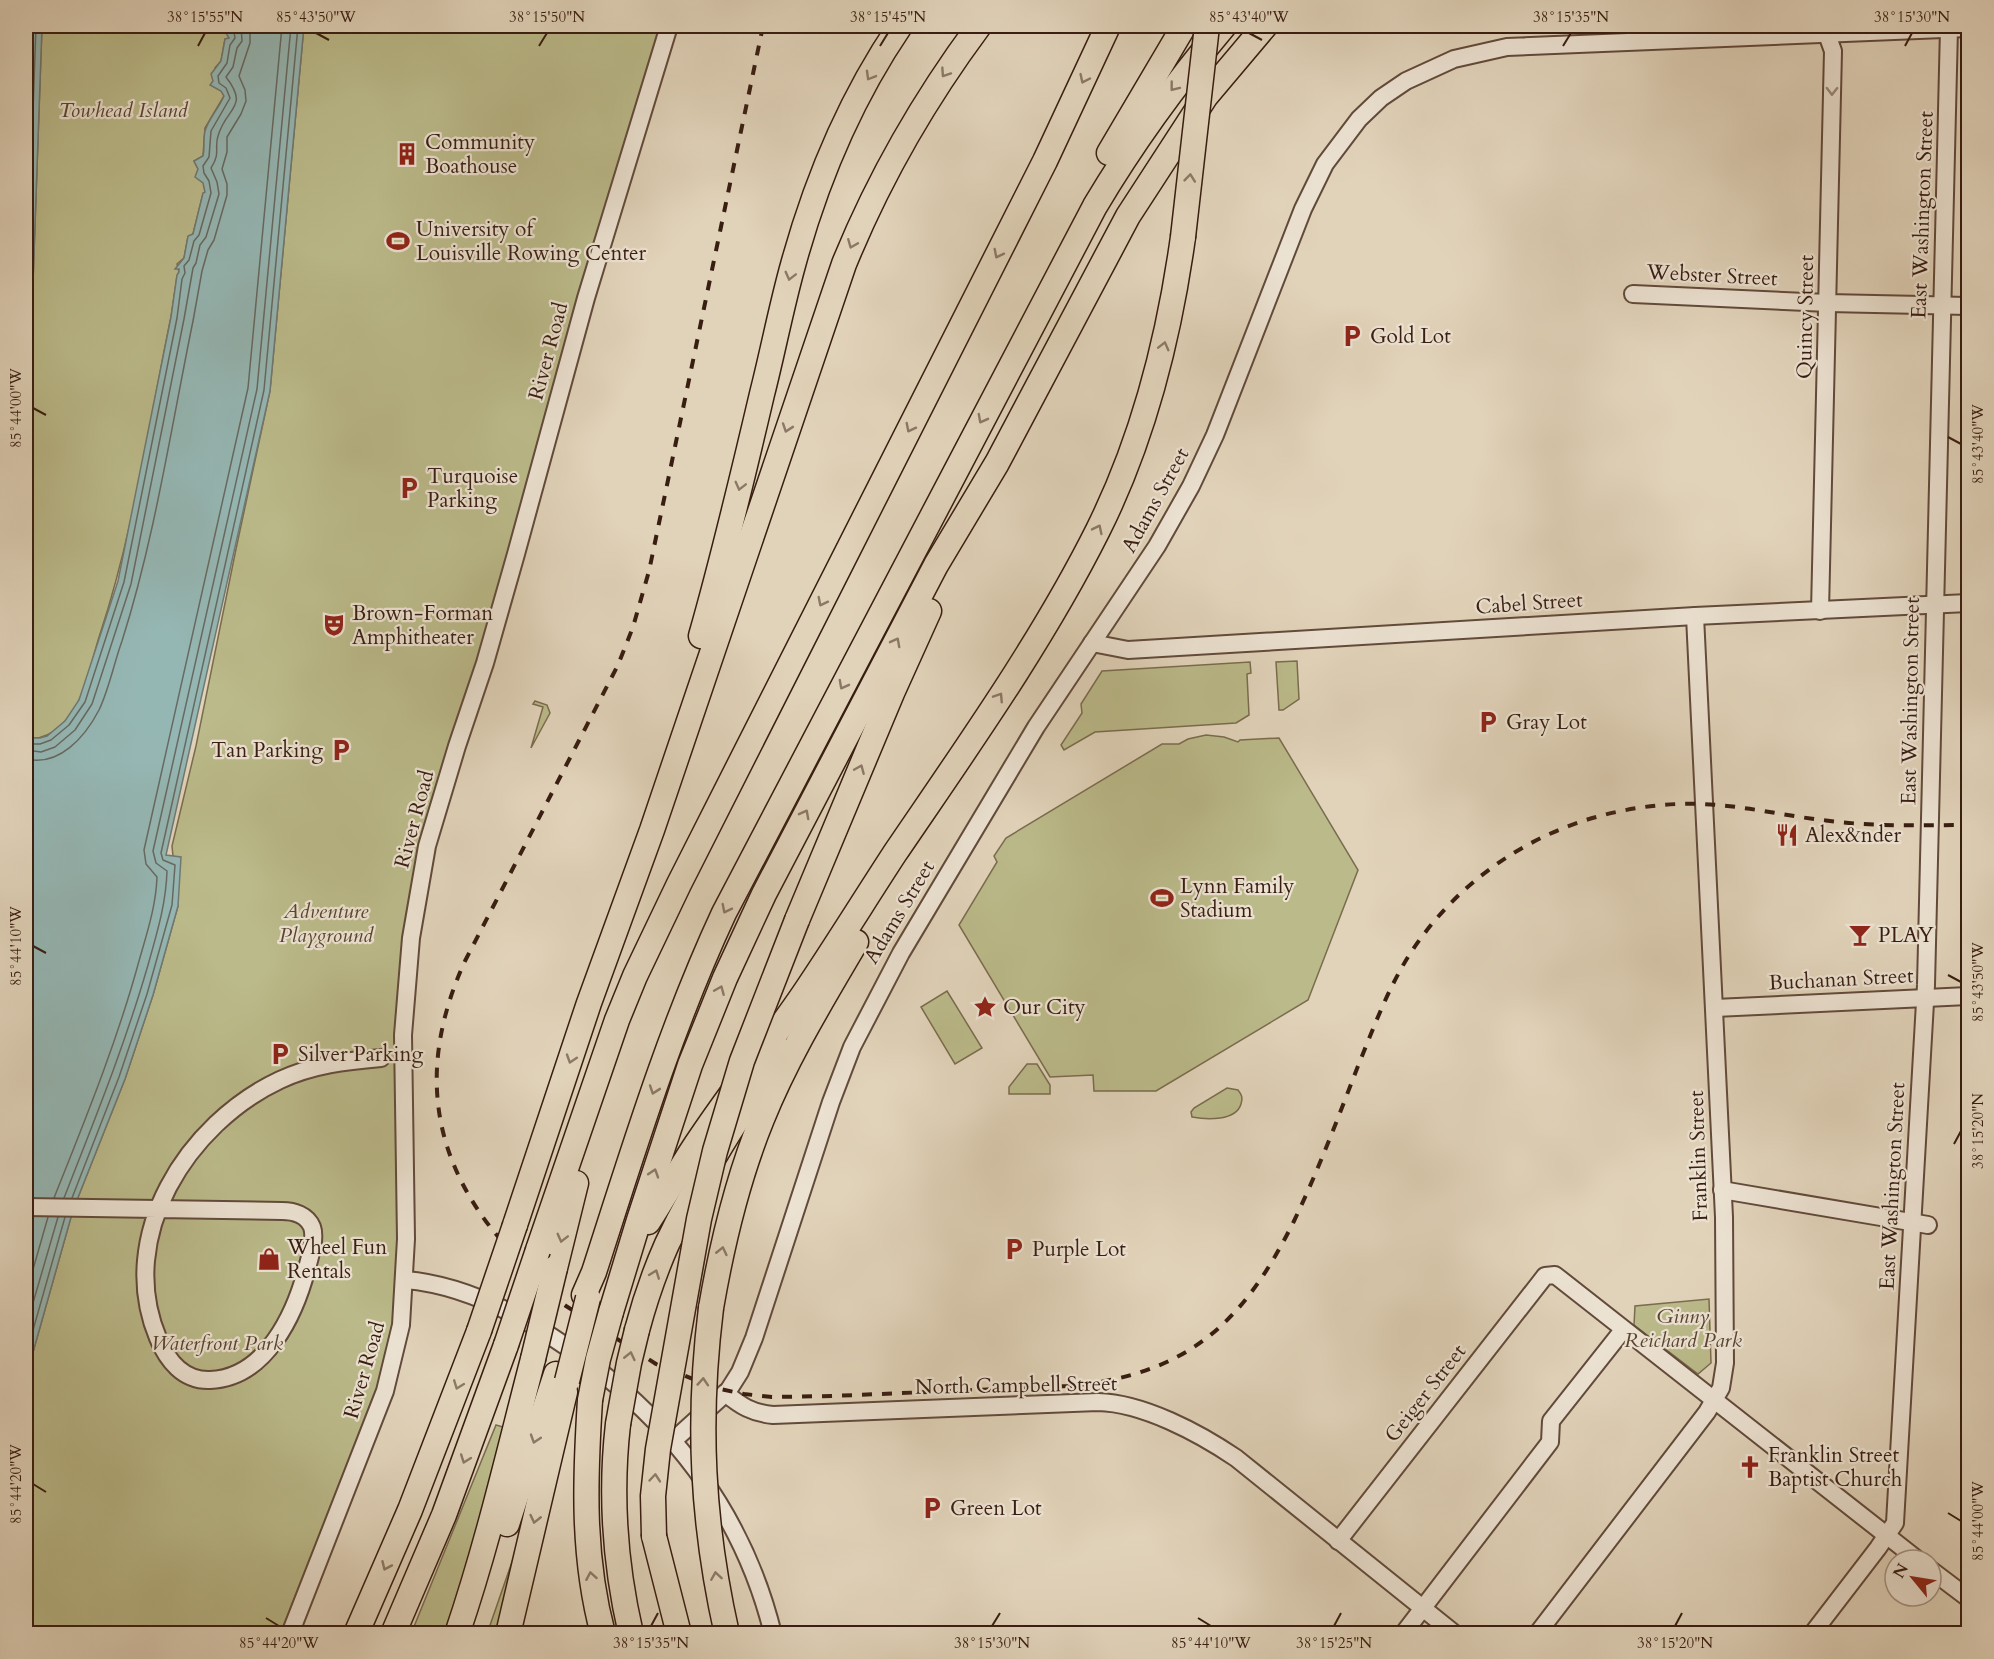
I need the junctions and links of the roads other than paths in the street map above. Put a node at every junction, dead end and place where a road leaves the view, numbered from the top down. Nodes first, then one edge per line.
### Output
1 (669, 26) edge
2 (900, 26) edge
3 (979, 26) edge
4 (1108, 26) edge
5 (1184, 26) edge
6 (1207, 26) edge
7 (1224, 26) edge
8 (1265, 26) edge
9 (1922, 28) edge
10 (1949, 28) junction
11 (1968, 28) edge
12 (1825, 30) edge
13 (1633, 294) dead end
14 (1828, 303) junction
15 (1942, 305) junction
16 (1968, 306) edge
17 (996, 391) junction
18 (997, 464) junction
19 (1968, 603) edge
20 (1935, 605) junction
21 (1820, 611) junction
22 (1695, 616) junction
23 (1092, 643) junction
24 (967, 747) junction
25 (679, 884) junction
26 (858, 939) junction
27 (1968, 996) edge
28 (1925, 998) junction
29 (589, 1003) junction
30 (1715, 1008) junction
31 (381, 1058) dead end
32 (1722, 1190) junction
33 (26, 1207) edge
34 (1921, 1224) junction
35 (630, 1249) junction
36 (405, 1280) junction
37 (1623, 1330) junction
38 (562, 1377) junction
39 (725, 1394) junction
40 (1714, 1400) junction
41 (674, 1440) junction
42 (1887, 1536) junction
43 (1338, 1541) junction
44 (655, 1542) junction
45 (1902, 1548) edge
46 (1943, 1579) edge
47 (1968, 1598) edge
48 (1423, 1608) junction
49 (290, 1634) edge
50 (356, 1634) edge
51 (393, 1634) edge
52 (457, 1634) edge
53 (468, 1634) edge
54 (507, 1634) edge
55 (603, 1634) edge
56 (631, 1634) edge
57 (670, 1634) edge
58 (679, 1634) edge
59 (727, 1634) edge
60 (773, 1634) edge
61 (1403, 1634) edge
62 (1455, 1634) edge
63 (1537, 1634) edge
64 (1812, 1634) edge

1 - 36 street, River Road
2 -> 29 highway
3 -> 29 highway
4 -> 25 highway
5 - 17 highway
24 -> 6 highway, bridge
7 -> 17 highway
8 - 18 highway
9 - 10 street, Adams Street
9 - 12 street, Adams Street
10 - 11 street, Adams Street
10 - 15 street, East Washington Street
12 -> 14 street, Quincy Street
12 - 23 street, Adams Street
13 - 14 street, Webster Street
14 - 15 street, Webster Street
14 - 21 street, Quincy Street
15 - 16 street, Webster Street
15 - 20 street, East Washington Street
17 -> 38 highway
35 -> 18 highway
44 -> 18 highway, bridge
19 - 20 street, Cabel Street
20 - 21 street, Cabel Street
20 - 28 street, East Washington Street
21 - 22 street, Cabel Street
22 - 23 street, Cabel Street
22 - 30 street, Franklin Street
23 - 39 street, Adams Street
24 - 26 highway
24 - 35 highway
25 -> 51 highway, bridge
25 -> 52 highway, bridge
56 -> 26 highway, bridge
59 -> 26 highway, bridge
27 - 28 street, Buchanan Street
28 - 30 street, Buchanan Street
28 - 34 street, East Washington Street
29 -> 50 highway, bridge
30 - 32 street, Franklin Street
31 - 33 street
32 - 34 street
32 - 40 street, Franklin Street
34 - 42 street, East Washington Street
55 -> 35 highway, bridge
36 - 41 street
36 - 49 street, River Road
37 - 40 street
37 - 43 street, Geiger Street
37 - 48 street
38 -> 53 highway
38 -> 54 highway
39 - 41 street, Adams Street
39 - 43 street, North Campbell Street
40 - 42 street
40 - 63 street, Franklin Street
41 - 60 street
42 - 45 street
42 - 64 street, East Washington Street
43 - 48 street, North Campbell Street
44 - 57 highway
44 - 58 highway
46 - 47 street
48 - 61 street
48 - 62 street, North Campbell Street

